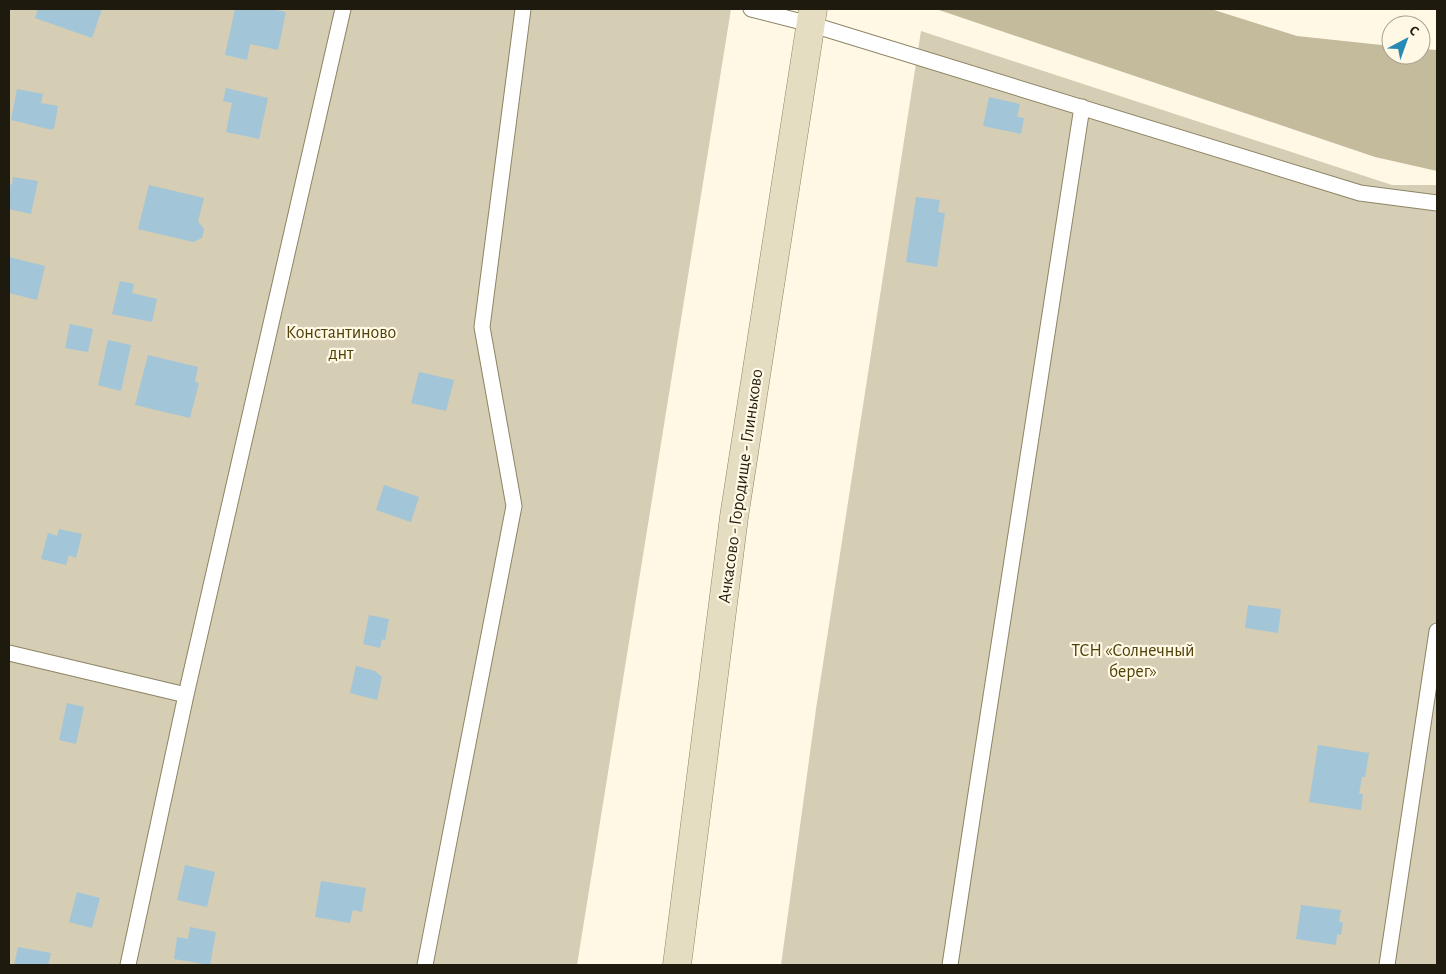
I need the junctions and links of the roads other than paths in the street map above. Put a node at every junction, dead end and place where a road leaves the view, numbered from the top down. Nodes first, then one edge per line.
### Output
1 (343, 9) edge
2 (523, 9) edge
3 (751, 9) edge
4 (812, 16) edge
5 (1082, 107) junction
6 (1437, 204) edge
7 (1437, 631) edge
8 (9, 653) edge
9 (186, 695) junction
10 (128, 965) edge
11 (425, 965) edge
12 (677, 965) edge
13 (950, 965) edge
14 (1387, 965) edge

1 - 9 lane
2 - 11 lane
3 - 4 lane
4 - 5 lane
4 - 12 street, Ачкасово - Городище - Глиньково
5 - 6 lane
5 - 13 lane
7 - 14 lane
8 - 9 lane
9 - 10 lane

